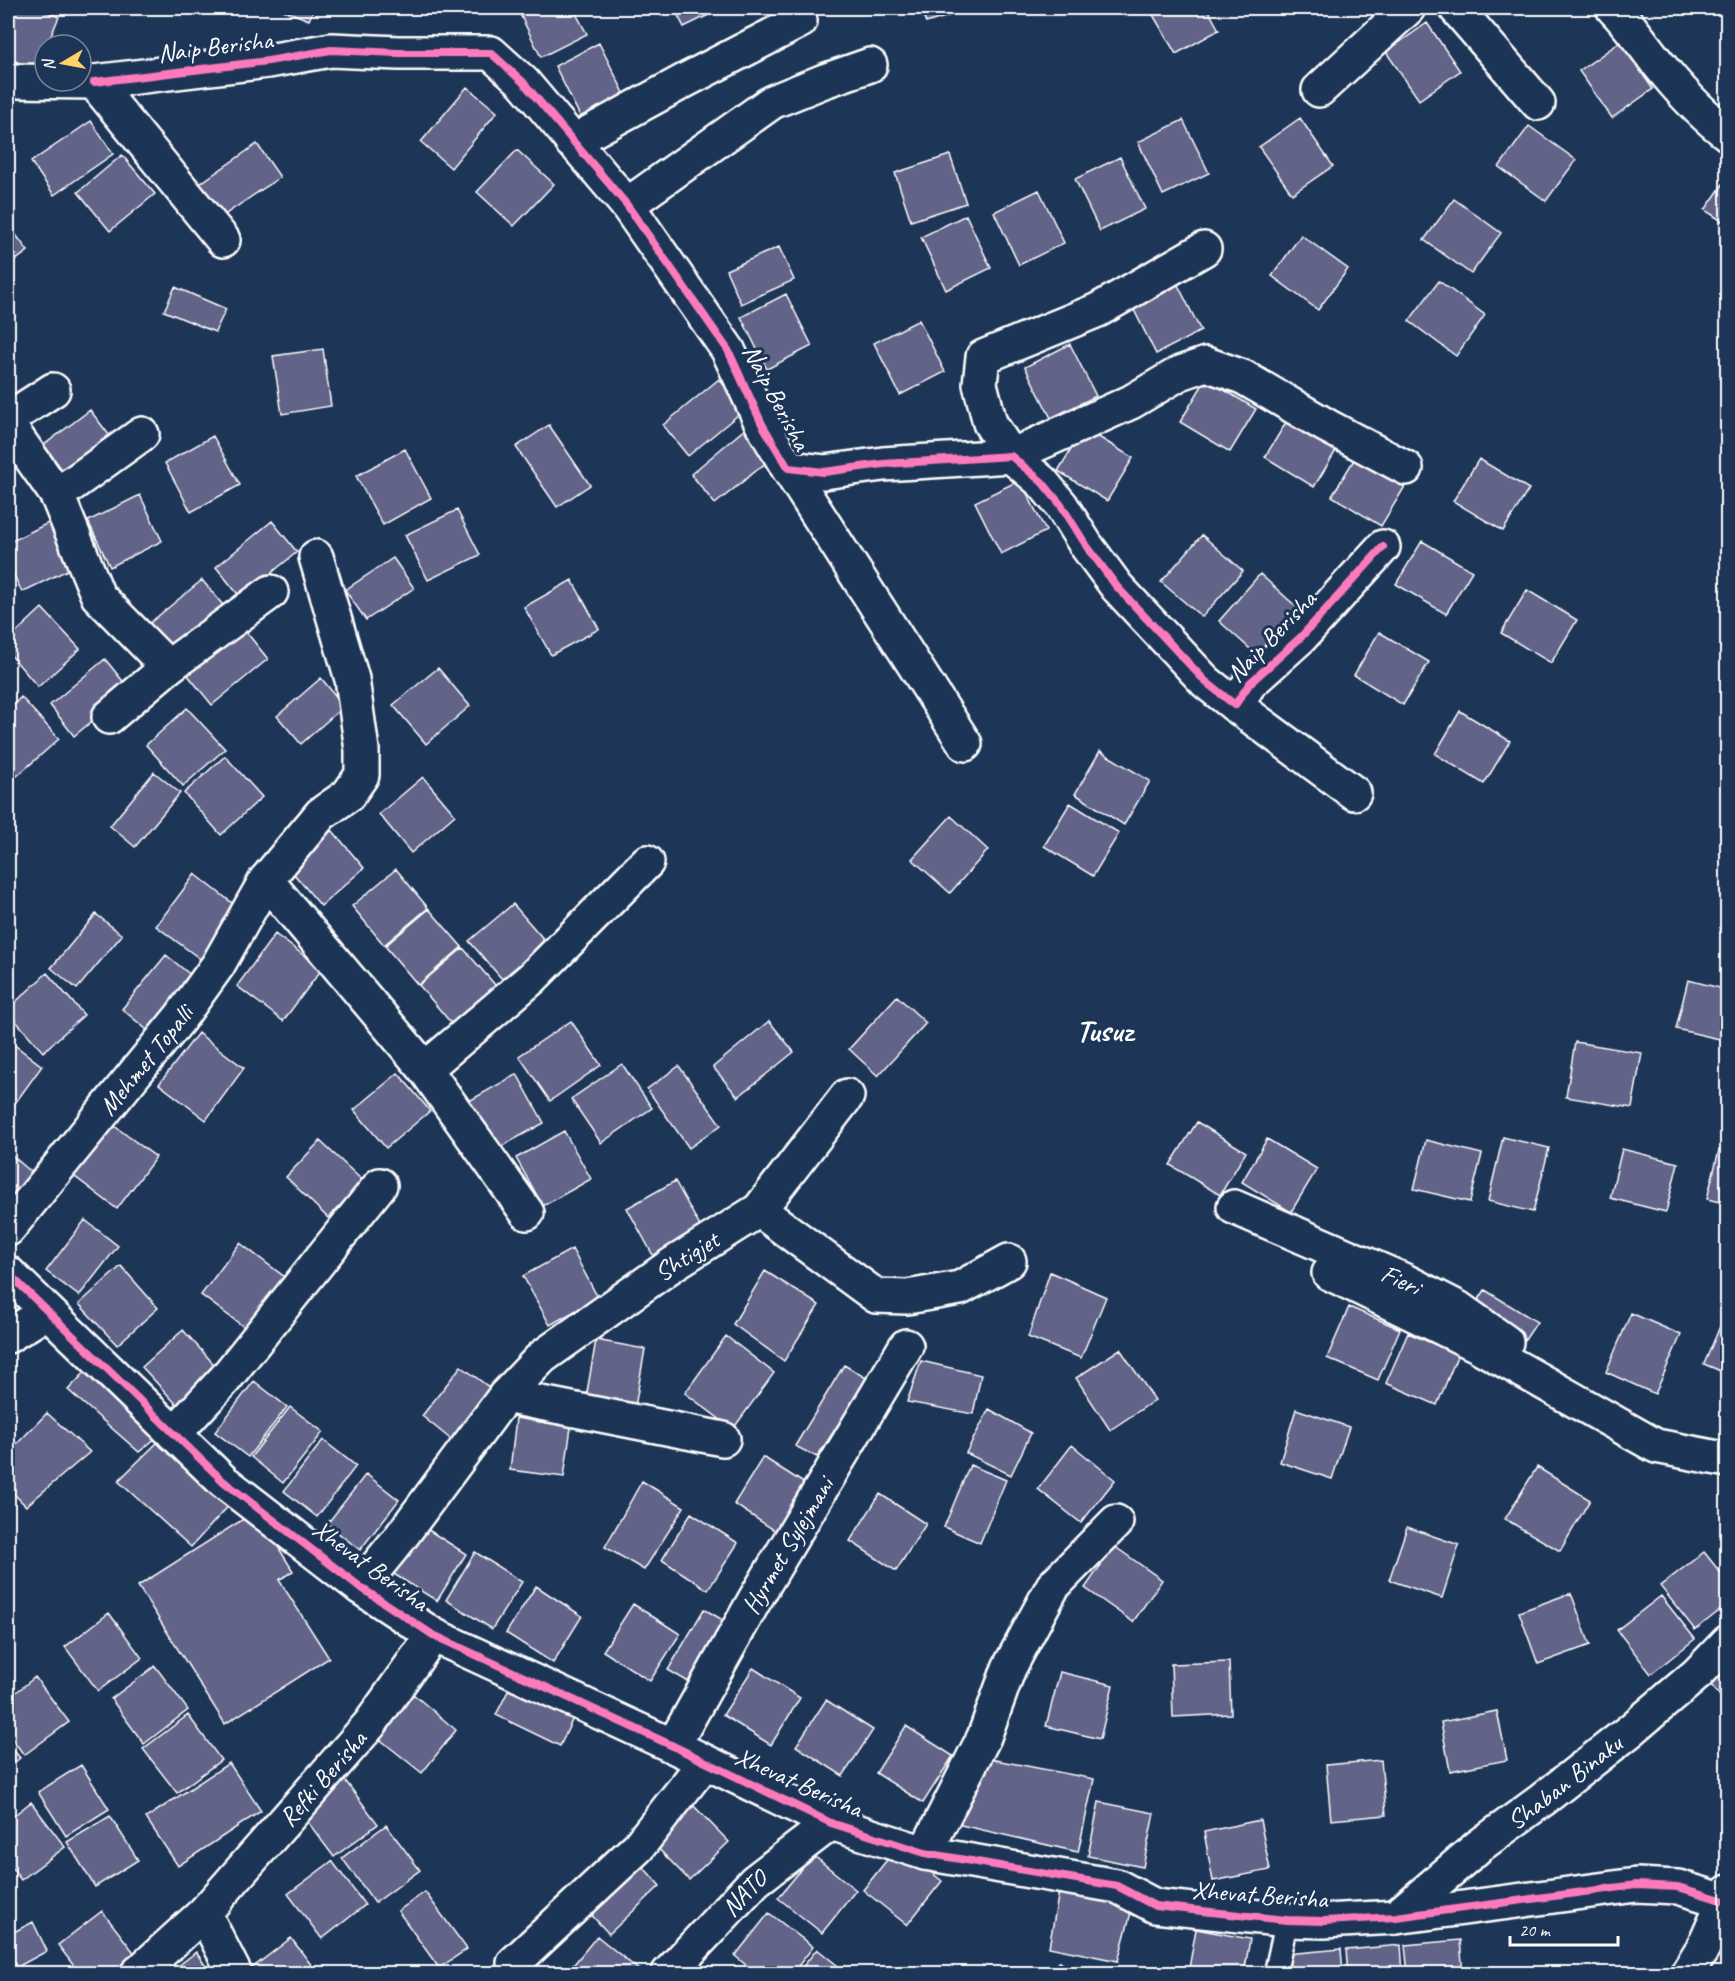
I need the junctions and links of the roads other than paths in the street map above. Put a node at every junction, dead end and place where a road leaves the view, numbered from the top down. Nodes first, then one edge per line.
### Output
1 (1408, 8) edge
2 (1456, 8) edge
3 (1612, 8) edge
4 (800, 21) dead end
5 (870, 65) dead end
6 (8, 81) edge
7 (94, 82) junction
8 (1319, 90) dead end
9 (1538, 103) dead end
10 (1728, 134) edge
11 (572, 142) junction
12 (627, 205) junction
13 (223, 240) dead end
14 (1204, 249) dead end
15 (53, 390) dead end
16 (8, 419) edge
17 (8, 425) edge
18 (142, 434) dead end
19 (1011, 456) junction
20 (788, 468) junction
21 (1406, 468) dead end
22 (57, 495) junction
23 (1383, 547) dead end
24 (316, 557) dead end
25 (271, 592) dead end
26 (168, 667) junction
27 (1234, 705) junction
28 (109, 717) dead end
29 (964, 744) dead end
30 (1354, 793) dead end
31 (647, 862) dead end
32 (266, 880) junction
33 (425, 1069) junction
34 (847, 1096) dead end
35 (380, 1185) dead end
36 (1234, 1207) dead end
37 (759, 1210) junction
38 (527, 1213) dead end
39 (8, 1229) edge
40 (1009, 1261) dead end
41 (8, 1273) edge
42 (1329, 1273) dead end
43 (47, 1311) junction
44 (8, 1336) edge
45 (906, 1346) dead end
46 (1546, 1384) junction
47 (505, 1396) junction
48 (174, 1434) junction
49 (723, 1439) dead end
50 (1728, 1460) edge
51 (1116, 1522) dead end
52 (360, 1587) junction
53 (433, 1635) junction
54 (1728, 1642) edge
55 (672, 1746) junction
56 (705, 1762) junction
57 (831, 1823) junction
58 (926, 1853) junction
59 (1726, 1898) edge
60 (204, 1914) junction
61 (1396, 1917) junction
62 (1287, 1920) junction
63 (514, 1963) dead end
64 (137, 1974) edge
65 (235, 1974) edge
66 (668, 1974) edge
67 (1278, 1974) edge
68 (1687, 1974) edge

1 - 8 street
2 - 9 street
3 - 10 street
4 - 11 street
5 - 12 street
6 - 7 street, Naip Berisha
7 - 11 street, Naip Berisha
7 - 13 street
11 - 12 street, Naip Berisha
12 - 20 street, Naip Berisha
14 - 19 street, Naip Berisha
15 - 16 street
17 - 22 street
18 - 22 street
19 - 20 street, Naip Berisha
19 - 21 street, Naip Berisha
19 - 27 street, Naip Berisha
20 - 29 street
22 - 26 street
23 - 27 street, Naip Berisha
24 - 32 street, Mehmet Topalli
25 - 26 street
26 - 28 street
27 - 30 street
31 - 33 street
32 - 33 street
32 - 39 street, Mehmet Topalli
33 - 38 street
34 - 37 street, Shtigjet
35 - 48 street
36 - 46 street, Fieri
37 - 40 street
37 - 47 street, Shtigjet
41 - 43 street, Xhevat Berisha
42 - 46 street, Fieri
43 - 44 street
43 - 48 street, Xhevat Berisha
45 - 55 street, Hyrmet Sylejmani
46 - 50 street, Fieri
47 - 49 street
47 - 52 street, Shtigjet
48 - 52 street, Xhevat Berisha
51 - 58 street
52 - 53 street, Xhevat Berisha
53 - 55 street, Xhevat Berisha
53 - 60 street, Refki Berisha
54 - 61 street, Shaban Binaku
55 - 56 street, Xhevat Berisha
56 - 57 street, Xhevat Berisha
56 - 63 street
57 - 58 street, Xhevat Berisha
57 - 66 street, NATO
58 - 62 street, Xhevat Berisha
59 - 61 street, Xhevat Berisha
59 - 68 street
60 - 64 street, Refki Berisha
60 - 65 street
61 - 62 street, Xhevat Berisha
62 - 67 lane

